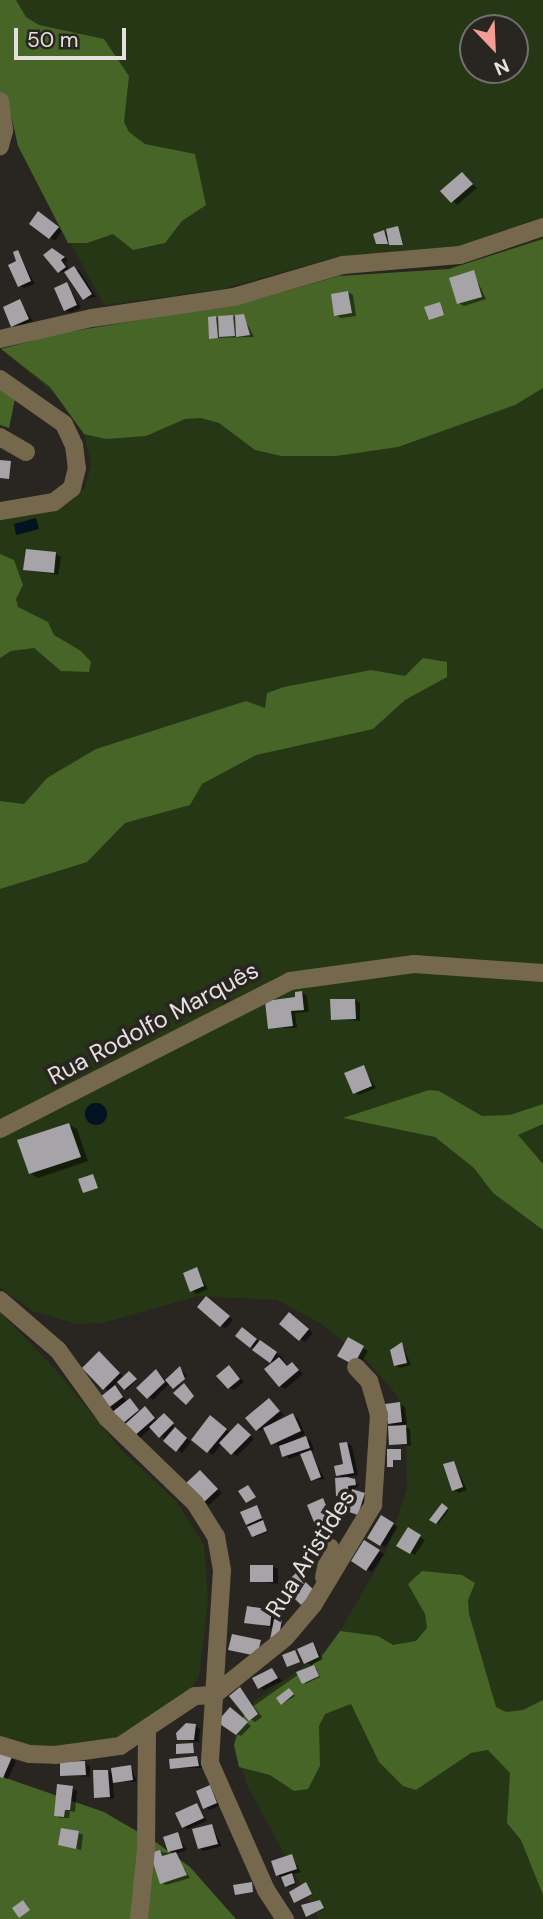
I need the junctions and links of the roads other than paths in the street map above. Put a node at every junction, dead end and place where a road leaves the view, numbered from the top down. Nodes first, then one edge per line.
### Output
1 (0, 101) edge
2 (0, 146) edge
3 (543, 227) edge
4 (0, 339) edge
5 (0, 379) edge
6 (0, 437) edge
7 (26, 452) dead end
8 (0, 510) edge
9 (543, 973) edge
10 (0, 1129) edge
11 (0, 1300) edge
12 (356, 1367) dead end
13 (330, 1548) dead end
14 (323, 1588) junction
15 (214, 1695) junction
16 (147, 1731) junction
17 (0, 1745) edge
18 (138, 1919) edge
19 (285, 1919) edge

1 - 2 street
3 - 4 street
5 - 8 street
6 - 7 street
9 - 10 street, Rua Rodolfo Marquês
11 - 15 street
12 - 14 street, Rua Aristides
13 - 14 street
14 - 15 street, Rua Aristides
15 - 16 street
15 - 19 street
16 - 17 street
16 - 18 street

